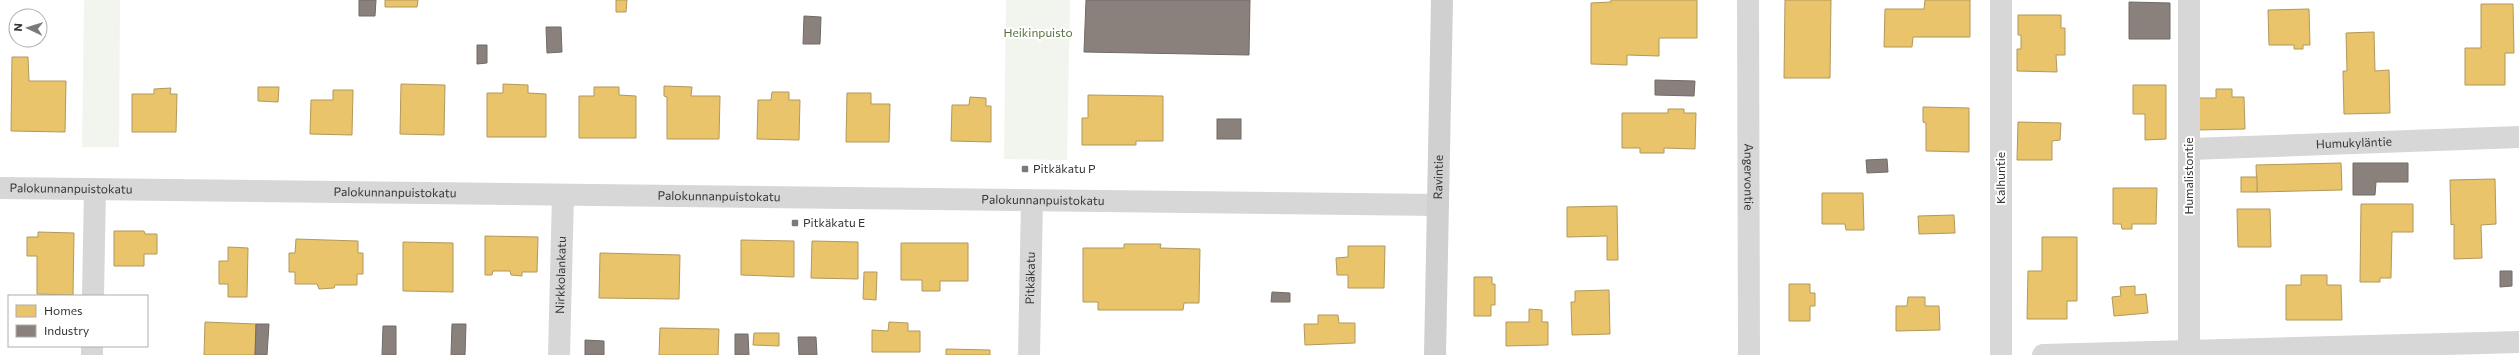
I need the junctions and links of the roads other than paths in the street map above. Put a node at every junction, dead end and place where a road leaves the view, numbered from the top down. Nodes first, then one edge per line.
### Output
1 (1442, 0) edge
2 (1748, 0) edge
3 (2001, 0) edge
4 (2189, 0) edge
5 (2519, 137) edge
6 (2190, 149) junction
7 (0, 188) edge
8 (95, 189) junction
9 (563, 195) junction
10 (1032, 201) junction
11 (1438, 204) junction
12 (93, 295) edge
13 (2519, 342) edge
14 (2189, 352) junction
15 (559, 355) edge
16 (1030, 355) edge
17 (1435, 355) edge
18 (1749, 355) edge
19 (2001, 355) edge
20 (2044, 355) edge

1 - 11 main road, Ravintie
2 - 18 street, Angervontie
3 - 19 street, Kalhuntie
4 - 6 street, Humalistontie
5 - 6 street, Humukyläntie
6 - 14 street, Humalistontie
7 - 8 street, Palokunnanpuistokatu
8 - 9 street, Palokunnanpuistokatu
8 - 12 street
9 - 10 street, Palokunnanpuistokatu
9 - 15 street, Nirkkolankatu
10 - 11 street, Palokunnanpuistokatu
10 - 16 street, Pitkäkatu
11 - 17 main road, Ravintie
13 - 14 street
14 - 20 street

